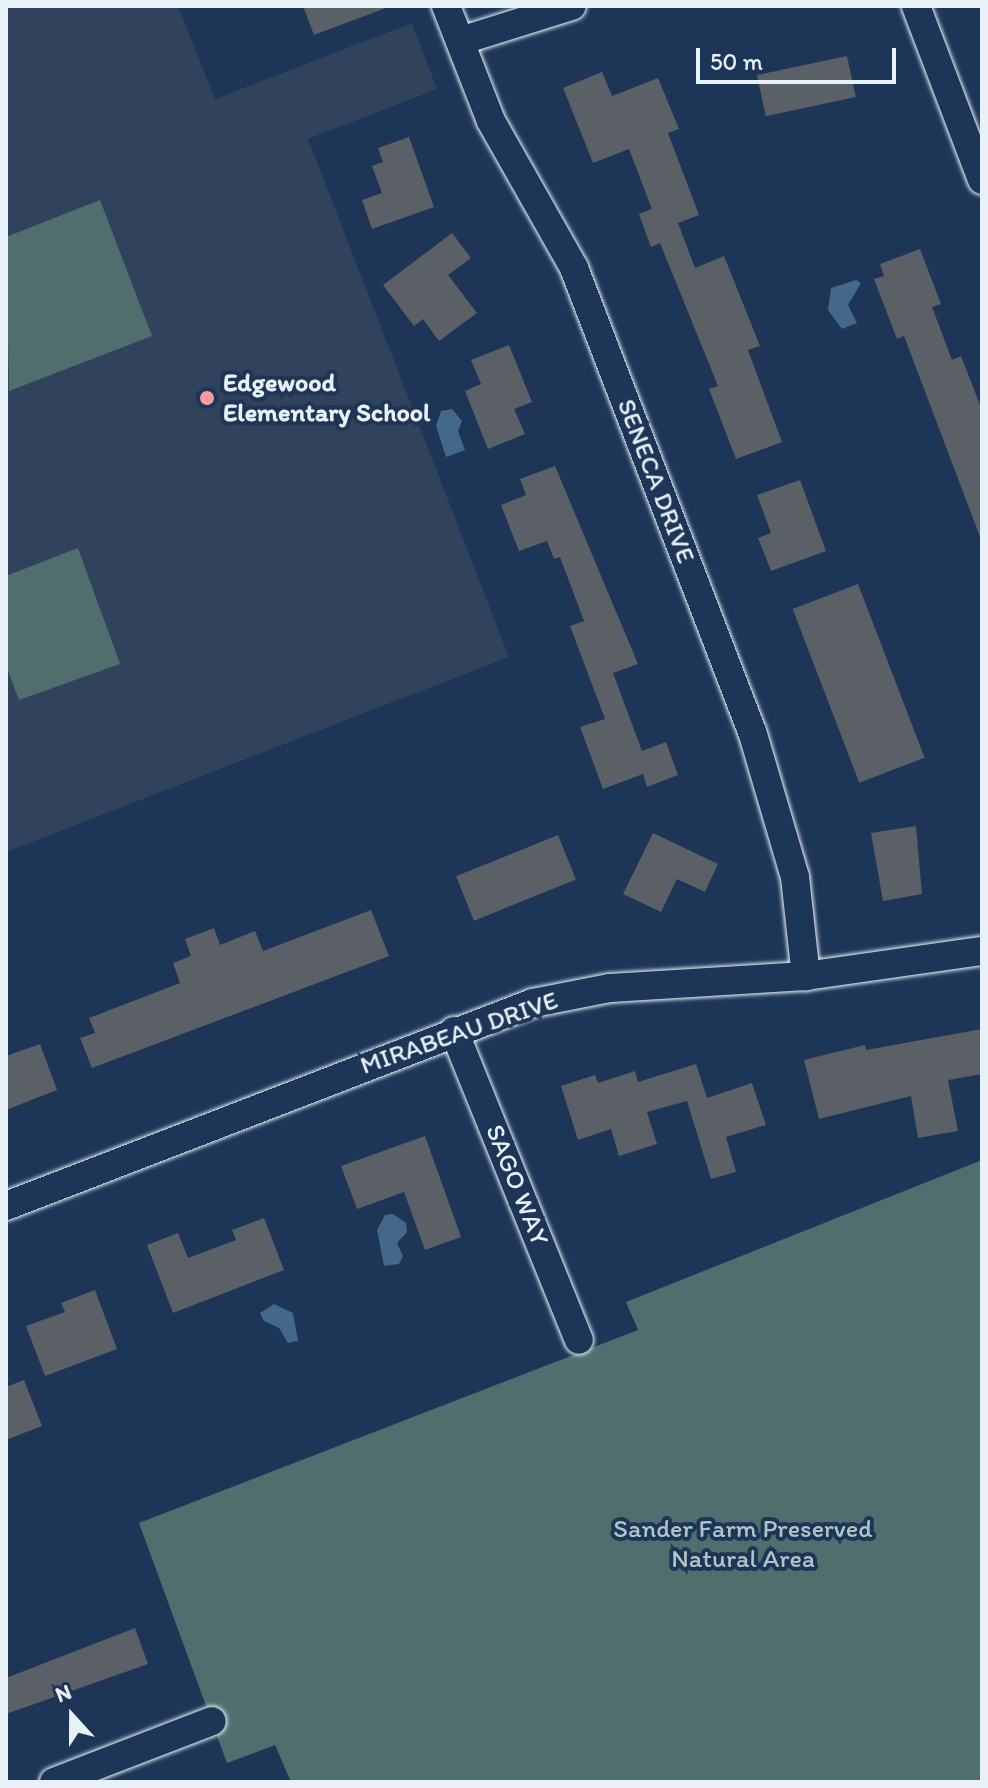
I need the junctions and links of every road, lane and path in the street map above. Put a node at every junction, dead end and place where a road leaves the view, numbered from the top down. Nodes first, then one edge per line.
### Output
1 (446, 6) edge
2 (572, 6) edge
3 (916, 6) edge
4 (460, 41) junction
5 (982, 180) edge
6 (982, 951) edge
7 (806, 976) junction
8 (454, 1031) junction
9 (6, 1206) edge
10 (579, 1340) dead end
11 (212, 1721) dead end
12 (121, 1770) edge
13 (54, 1782) edge

1 - 4 street, SENECA DRIVE
2 - 4 street
3 - 5 street
4 - 7 street, SENECA DRIVE
6 - 7 street, MIRABEAU DRIVE
7 - 8 street, MIRABEAU DRIVE
8 - 9 street, MIRABEAU DRIVE
8 - 10 street, SAGO WAY
11 - 12 street
12 - 13 street

